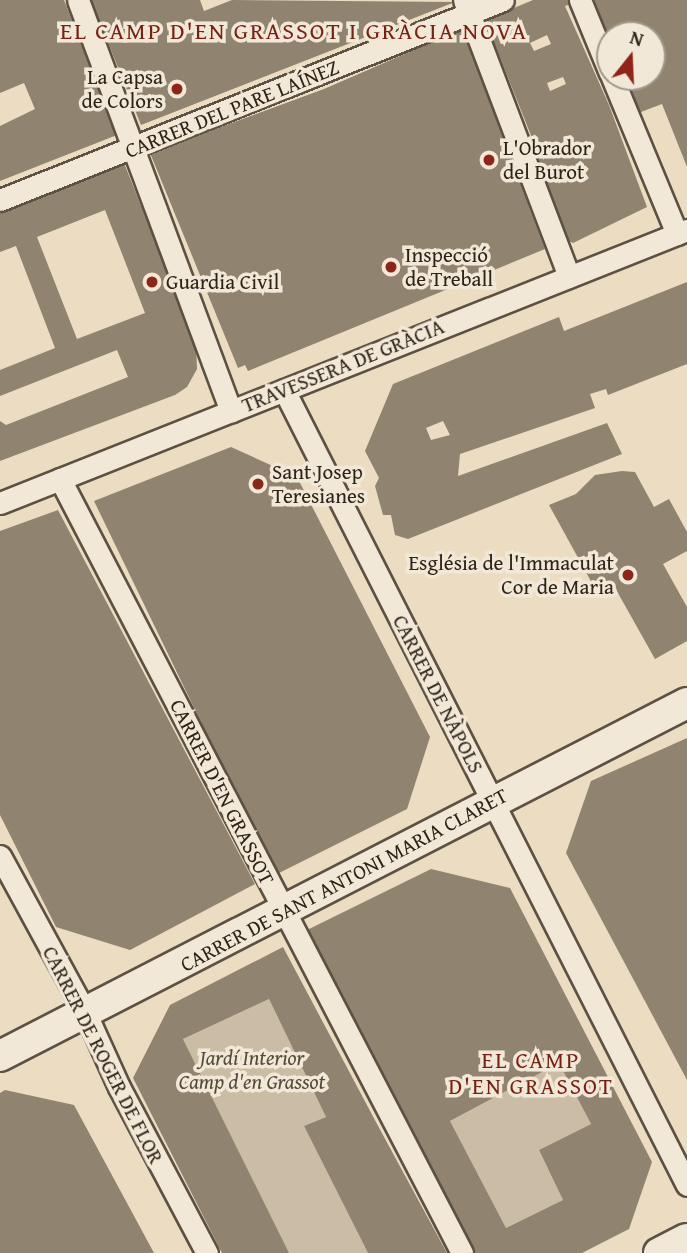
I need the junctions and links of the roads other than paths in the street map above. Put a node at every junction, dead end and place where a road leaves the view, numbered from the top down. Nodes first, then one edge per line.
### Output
1 (78, 0) edge
2 (503, 0) edge
3 (580, 0) edge
4 (466, 7) edge
5 (596, 39) edge
6 (618, 91) edge
7 (132, 149) junction
8 (0, 200) edge
9 (682, 232) edge
10 (569, 277) junction
11 (284, 390) junction
12 (231, 411) junction
13 (61, 479) junction
14 (0, 503) edge
15 (687, 703) edge
16 (493, 802) junction
17 (0, 856) edge
18 (284, 912) junction
19 (86, 1014) junction
20 (0, 1056) edge
21 (687, 1185) edge
22 (687, 1239) edge
23 (206, 1253) edge
24 (462, 1253) edge
25 (659, 1253) edge

1 - 7 street
2 - 4 street, CARRER DEL PARE LAÍNEZ
3 - 5 street
4 - 7 street, CARRER DEL PARE LAÍNEZ
4 - 10 street
6 - 9 street
7 - 8 street, CARRER DEL PARE LAÍNEZ
7 - 12 street
9 - 10 street, TRAVESSERA DE GRÀCIA
10 - 11 street, TRAVESSERA DE GRÀCIA
11 - 12 street, TRAVESSERA DE GRÀCIA
11 - 16 street, CARRER DE NÀPOLS
12 - 13 street, TRAVESSERA DE GRÀCIA
13 - 14 street, TRAVESSERA DE GRÀCIA
13 - 18 street, CARRER D'EN GRASSOT
15 - 16 main road, CARRER DE SANT ANTONI MARIA CLARET
16 - 18 main road, CARRER DE SANT ANTONI MARIA CLARET
16 - 21 street, CARRER DE NÀPOLS
17 - 19 street, CARRER DE ROGER DE FLOR
18 - 19 main road, CARRER DE SANT ANTONI MARIA CLARET
18 - 24 street, CARRER D'EN GRASSOT
19 - 20 main road, CARRER DE SANT ANTONI MARIA CLARET
19 - 23 street, CARRER DE ROGER DE FLOR
22 - 25 main road

